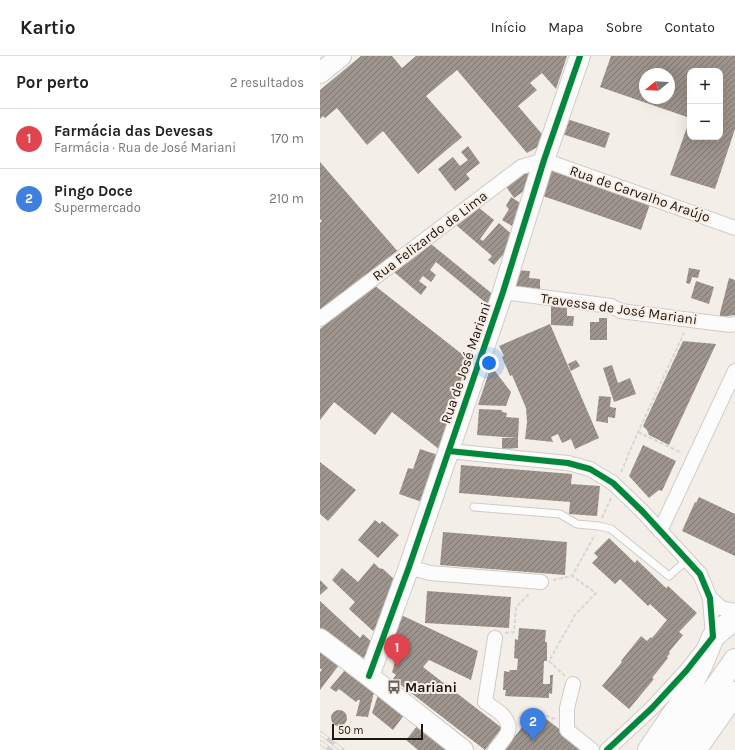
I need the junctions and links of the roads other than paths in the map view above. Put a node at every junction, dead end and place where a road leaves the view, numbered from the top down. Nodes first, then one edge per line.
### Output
1 (341, 56) edge
2 (580, 56) edge
3 (320, 74) edge
4 (544, 160) junction
5 (735, 228) edge
6 (503, 292) junction
7 (320, 318) edge
8 (733, 326) edge
9 (735, 371) edge
10 (449, 451) junction
11 (474, 506) dead end
12 (660, 531) junction
13 (687, 560) junction
14 (408, 567) junction
15 (541, 582) road end
16 (710, 598) junction
17 (735, 611) edge
18 (735, 618) edge
19 (501, 635) road end
20 (713, 637) junction
21 (320, 639) edge
22 (735, 660) edge
23 (369, 676) junction
24 (573, 684) road end
25 (735, 693) edge
26 (463, 750) edge
27 (495, 750) edge
28 (592, 750) edge
29 (607, 750) edge
30 (649, 750) edge
31 (672, 750) edge
32 (695, 750) edge

1 - 3 street
2 - 4 street, Rua de José Mariani
4 - 5 street, Rua de Carvalho Araújo
4 - 6 street, Rua de José Mariani
4 - 7 street, Rua Felizardo de Lima
6 - 8 street, Travessa de José Mariani
6 - 10 street, Rua de José Mariani
9 - 12 street
10 - 12 street
10 - 14 street, Rua de José Mariani
11 - 13 lane
12 - 13 street
13 - 16 street
14 - 15 street
14 - 23 street, Rua de José Mariani
16 - 17 street
16 - 20 street
18 - 20 main road
19 - 27 street
20 - 29 street
20 - 30 main road
21 - 23 street
22 - 31 main road
23 - 26 street
24 - 28 street
25 - 32 main road

